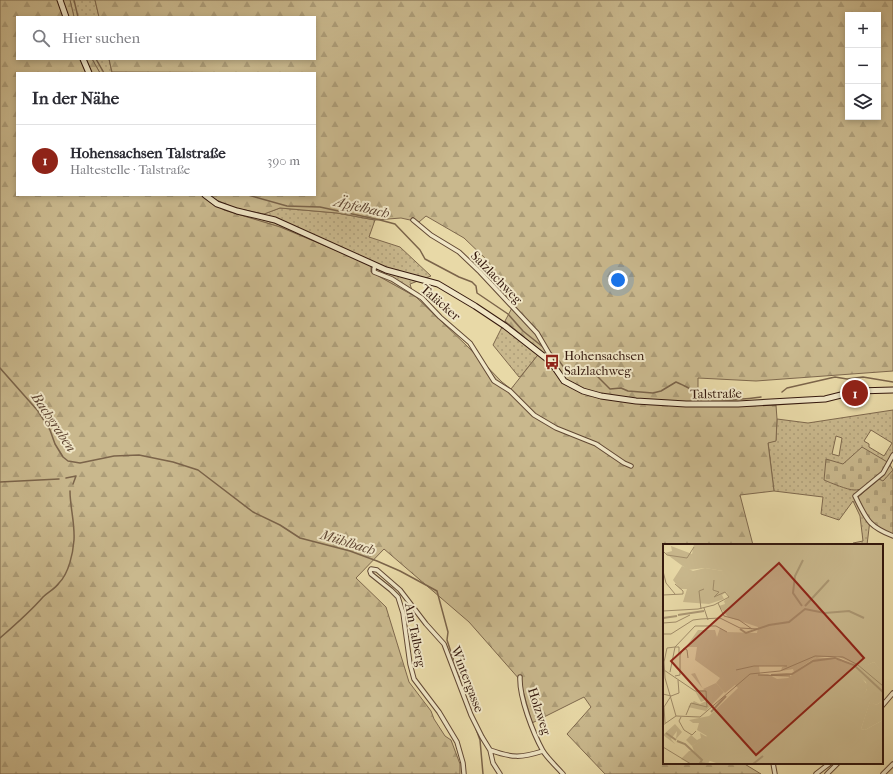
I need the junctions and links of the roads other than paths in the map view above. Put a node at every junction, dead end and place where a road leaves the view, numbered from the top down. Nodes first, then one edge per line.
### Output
1 (60, 0) edge
2 (66, 16) edge
3 (83, 60) edge
4 (89, 72) edge
5 (206, 196) edge
6 (413, 220) dead end
7 (375, 265) junction
8 (551, 362) junction
9 (893, 390) edge
10 (893, 455) edge
11 (631, 466) dead end
12 (893, 536) edge
13 (370, 570) joint
14 (520, 677) dead end
15 (893, 692) edge
16 (883, 705) edge
17 (490, 750) junction
18 (543, 751) junction
19 (773, 764) edge
20 (829, 764) edge
21 (837, 764) edge
22 (893, 764) edge
23 (464, 774) edge
24 (500, 774) edge
25 (563, 774) edge
26 (775, 774) edge
27 (816, 774) edge
28 (828, 774) edge
29 (883, 774) edge

1 - 2 street
3 - 4 street
5 - 7 street
6 - 8 street, Salzlachweg
7 - 8 street, Taläcker
7 - 11 street, Taläcker
8 - 9 street, Talstraße
10 - 12 street
13 - 17 street, Wintergasse
13 - 23 street, Am Talberg
14 - 18 street, Holzweg
15 - 16 street
17 - 18 street, Holzweg
17 - 24 street, Wintergasse
18 - 25 street, Holzweg
19 - 26 street
20 - 27 street
21 - 28 street
22 - 29 street

